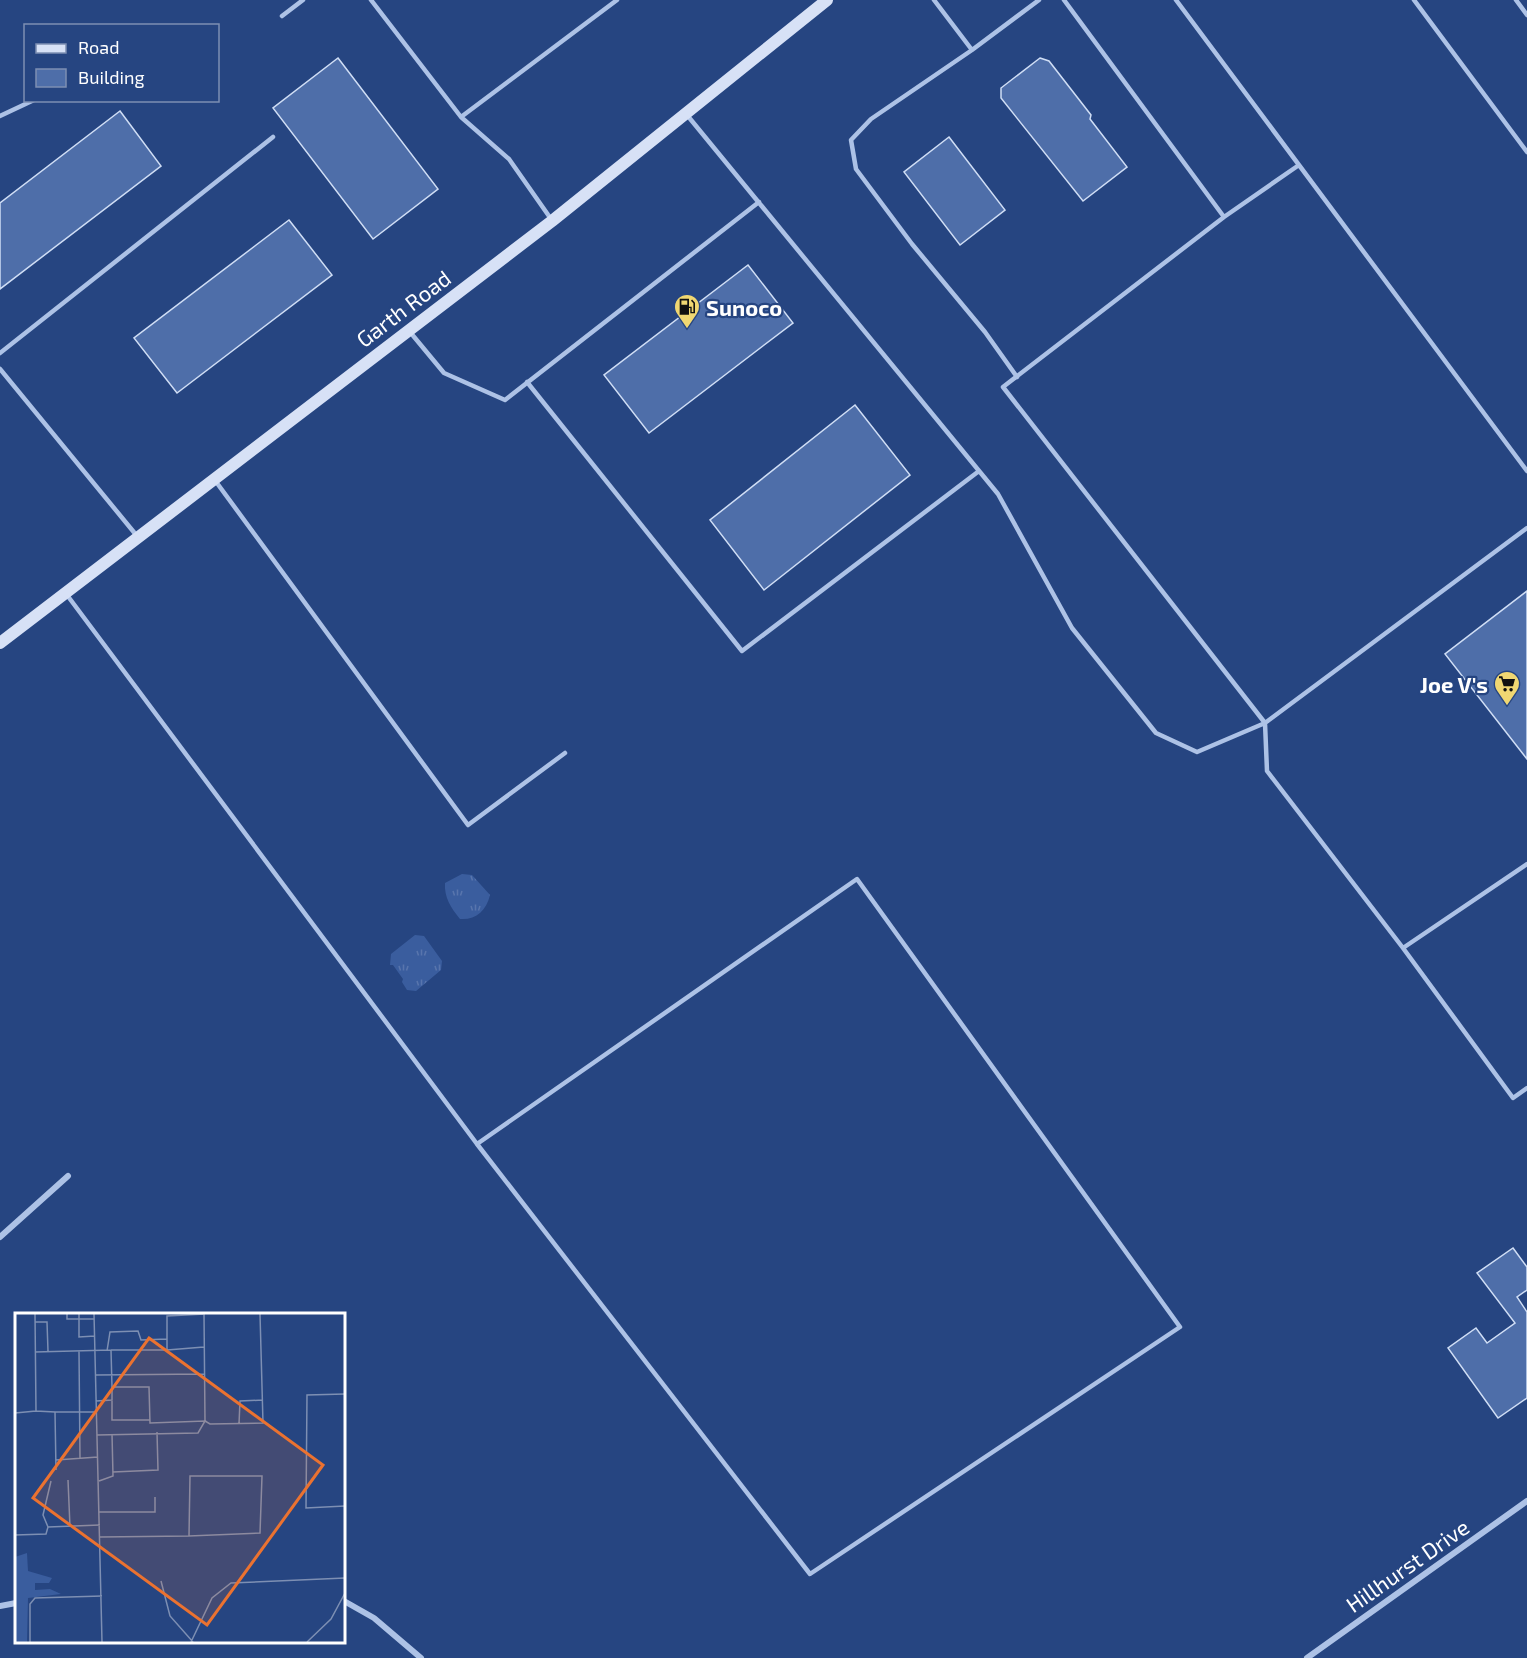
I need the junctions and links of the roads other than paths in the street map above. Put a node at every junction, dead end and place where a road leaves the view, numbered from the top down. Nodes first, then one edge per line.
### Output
1 (303, 0) edge
2 (371, 0) edge
3 (617, 0) edge
4 (826, 0) edge
5 (934, 0) edge
6 (1039, 0) edge
7 (1064, 0) edge
8 (1176, 0) edge
9 (1414, 0) edge
10 (1516, 0) edge
11 (1527, 15) edge
12 (282, 16) dead end
13 (972, 50) junction
14 (30, 102) edge
15 (686, 114) junction
16 (0, 116) edge
17 (461, 117) junction
18 (273, 137) dead end
19 (1527, 152) edge
20 (1299, 165) junction
21 (759, 202) junction
22 (1224, 218) junction
23 (552, 222) junction
24 (409, 330) junction
25 (0, 353) edge
26 (0, 369) edge
27 (1017, 377) junction
28 (527, 382) junction
29 (979, 471) junction
30 (1527, 471) edge
31 (214, 478) junction
32 (1527, 528) edge
33 (137, 537) junction
34 (65, 593) junction
35 (0, 643) edge
36 (1265, 723) junction
37 (565, 753) dead end
38 (1527, 864) edge
39 (1403, 948) junction
40 (1527, 1088) edge
41 (477, 1144) junction
42 (68, 1176) dead end
43 (0, 1237) edge
44 (1527, 1501) edge
45 (345, 1602) edge
46 (15, 1603) edge
47 (0, 1606) edge
48 (420, 1658) edge
49 (1307, 1658) edge

1 - 12 lane
2 - 17 lane
3 - 17 lane
4 - 15 main road, Garth Road
5 - 13 lane
6 - 13 lane
7 - 22 lane
8 - 20 lane
9 - 19 lane
10 - 11 lane
13 - 27 lane
14 - 16 lane
15 - 21 lane
15 - 23 main road, Garth Road
17 - 23 lane
18 - 25 lane
20 - 22 lane
20 - 30 lane
21 - 28 lane
21 - 29 lane
22 - 27 lane
23 - 24 main road, Garth Road
24 - 28 lane
24 - 31 main road, Garth Road
26 - 33 lane
27 - 36 lane
28 - 29 lane
29 - 36 lane
31 - 33 main road, Garth Road
31 - 37 lane
32 - 36 lane
33 - 34 main road, Garth Road
34 - 35 main road, Garth Road
34 - 41 lane
36 - 39 lane
38 - 39 lane
39 - 40 lane
41 - 41 lane
42 - 43 street
44 - 49 street, Hillhurst Drive
45 - 48 street
46 - 47 street

